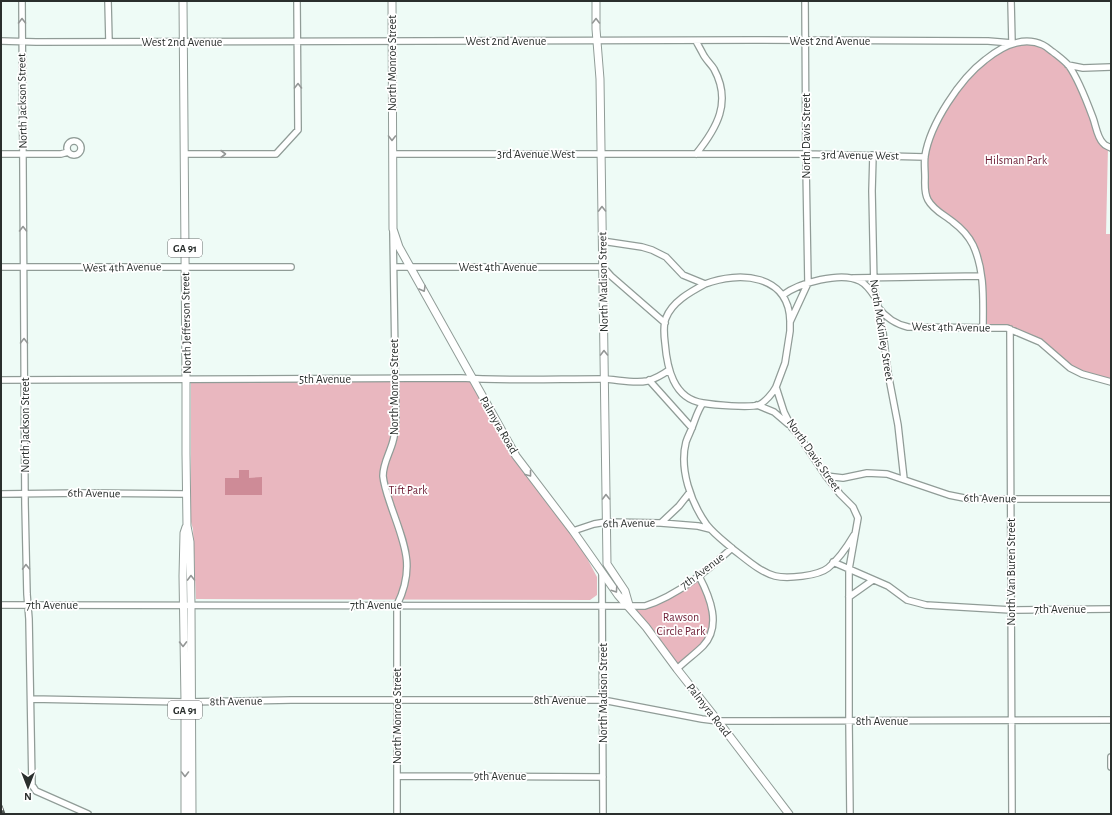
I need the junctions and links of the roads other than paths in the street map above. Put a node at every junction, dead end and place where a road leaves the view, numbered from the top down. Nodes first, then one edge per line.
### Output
1 (22, 1) edge
2 (108, 1) edge
3 (183, 1) edge
4 (297, 1) edge
5 (392, 1) edge
6 (596, 1) edge
7 (805, 1) edge
8 (1011, 1) edge
9 (806, 40) junction
10 (1, 41) edge
11 (22, 41) junction
12 (598, 41) junction
13 (696, 41) junction
14 (109, 42) junction
15 (183, 42) junction
16 (297, 42) junction
17 (392, 42) junction
18 (1012, 43) junction
19 (1068, 65) junction
20 (1111, 67) edge
21 (1111, 148) edge
22 (68, 152) dead end
23 (1, 154) edge
24 (23, 154) junction
25 (184, 154) junction
26 (393, 154) junction
27 (601, 154) junction
28 (696, 154) junction
29 (806, 154) junction
30 (873, 155) junction
31 (925, 157) junction
32 (393, 229) junction
33 (602, 241) junction
34 (185, 266) junction
35 (291, 266) dead end
36 (394, 266) junction
37 (1, 267) edge
38 (410, 267) junction
39 (603, 267) junction
40 (24, 268) junction
41 (981, 276) junction
42 (874, 277) junction
43 (854, 278) junction
44 (808, 283) junction
45 (705, 284) junction
46 (783, 295) junction
47 (875, 298) junction
48 (876, 305) junction
49 (790, 322) junction
50 (665, 323) junction
51 (983, 328) junction
52 (1010, 329) junction
53 (669, 370) junction
54 (472, 378) junction
55 (186, 379) junction
56 (394, 379) junction
57 (604, 379) junction
58 (1, 380) edge
59 (25, 380) junction
60 (649, 380) junction
61 (1111, 382) edge
62 (776, 387) junction
63 (703, 403) junction
64 (756, 405) junction
65 (692, 428) junction
66 (792, 428) junction
67 (826, 476) junction
68 (904, 479) junction
69 (690, 492) junction
70 (25, 493) junction
71 (1, 494) edge
72 (186, 494) junction
73 (1011, 499) junction
74 (1111, 499) edge
75 (606, 522) junction
76 (661, 523) junction
77 (187, 526) junction
78 (857, 528) junction
79 (711, 529) junction
80 (573, 531) junction
81 (732, 548) junction
82 (833, 562) junction
83 (607, 564) joint
84 (849, 569) junction
85 (602, 573) junction
86 (699, 576) junction
87 (873, 580) junction
88 (849, 597) junction
89 (1, 605) edge
90 (183, 605) junction
91 (397, 605) junction
92 (602, 605) junction
93 (27, 606) junction
94 (191, 606) junction
95 (629, 606) junction
96 (1111, 609) edge
97 (1011, 610) junction
98 (677, 669) junction
99 (31, 699) junction
100 (603, 700) junction
101 (396, 701) junction
102 (188, 702) junction
103 (1111, 720) edge
104 (718, 721) junction
105 (849, 721) junction
106 (1010, 721) junction
107 (1111, 757) edge
108 (1111, 767) edge
109 (397, 776) junction
110 (603, 777) junction
111 (88, 814) edge
112 (185, 814) edge
113 (192, 814) edge
114 (397, 814) edge
115 (603, 814) edge
116 (789, 814) edge
117 (850, 814) edge
118 (1012, 814) edge

11 -> 1 street, North Jackson Street
2 - 14 street
3 - 15 main road, North Jefferson Street / GA 91
4 - 16 street
5 - 17 main road, North Monroe Street
12 -> 6 main road, North Madison Street
7 - 9 street, North Davis Street
8 - 18 street
9 - 13 street, West 2nd Avenue
9 - 18 street, West 2nd Avenue
9 - 29 street, North Davis Street
10 - 11 street, West 2nd Avenue
11 - 14 street, West 2nd Avenue
11 - 24 street, North Jackson Street
12 - 13 street, West 2nd Avenue
12 - 17 street, West 2nd Avenue
12 - 27 main road, North Madison Street
13 - 28 street
14 - 15 street, West 2nd Avenue
15 - 16 street, West 2nd Avenue
15 - 25 main road, North Jefferson Street / GA 91
16 - 17 street, West 2nd Avenue
25 -> 16 street
17 -> 26 main road, North Monroe Street
18 - 19 street
18 - 31 street
19 - 20 street
19 - 21 street
22 - 24 street
23 - 24 street
40 -> 24 street, North Jackson Street
25 - 34 main road, North Jefferson Street / GA 91
26 - 27 street, 3rd Avenue West
26 - 32 main road, North Monroe Street
27 - 28 street, 3rd Avenue West
33 -> 27 main road, North Madison Street
28 - 29 street, 3rd Avenue West
29 - 30 street, 3rd Avenue West
29 - 44 street, North Davis Street
30 - 31 street, 3rd Avenue West
30 - 42 street, North McKinley Street
31 - 41 street
32 - 36 street, North Monroe Street
32 - 38 main road, Palmyra Road
33 - 39 main road, North Madison Street
33 - 45 street
34 - 35 street, West 4th Avenue
34 - 40 street, West 4th Avenue
34 - 55 main road, North Jefferson Street / GA 91
36 - 38 street, West 4th Avenue
36 - 56 street, North Monroe Street
37 - 40 street, West 4th Avenue
38 - 39 street, West 4th Avenue
38 -> 54 main road, Palmyra Road
39 - 50 street
57 -> 39 main road, North Madison Street
59 -> 40 street, North Jackson Street
41 - 42 street
41 - 51 street
42 - 43 street
42 - 47 street, North McKinley Street
43 - 44 street
43 - 47 street
44 - 46 street
44 - 49 street, North Davis Street
45 - 46 street
45 - 50 street
46 - 49 street
47 - 48 street, North McKinley Street
48 - 51 street, West 4th Avenue
48 - 68 street, North McKinley Street
49 - 62 street, North Davis Street
50 - 53 street
51 - 52 street, West 4th Avenue
52 - 61 street
52 - 73 street, North Van Buren Street
53 - 60 street, 5th Avenue
53 - 63 street
54 - 56 street, 5th Avenue
54 - 57 street, 5th Avenue
54 -> 80 main road, Palmyra Road
55 - 56 street, 5th Avenue
55 - 59 street, 5th Avenue
55 - 72 main road, North Jefferson Street / GA 91
56 - 91 street, North Monroe Street
57 - 60 street, 5th Avenue
75 -> 57 main road, North Madison Street
58 - 59 street, 5th Avenue
59 - 70 street, North Jackson Street
60 - 65 street
62 - 64 street
62 - 66 street, North Davis Street
63 - 64 street
63 - 65 street
64 - 66 street
65 - 69 street
66 - 67 street, North Davis Street
67 - 68 street, 6th Avenue
67 - 78 street, North Davis Street
68 - 73 street, 6th Avenue
69 - 76 street, 6th Avenue
69 - 79 street
70 - 71 street, 6th Avenue
70 - 72 street, 6th Avenue
93 -> 70 street, North Jackson Street
72 - 77 main road, North Jefferson Street / GA 91
73 - 74 street, 6th Avenue
73 - 97 street, North Van Buren Street
75 - 76 street, 6th Avenue
75 - 80 street, 6th Avenue
75 - 83 main road, North Madison Street
76 - 79 street, 6th Avenue
77 - 90 main road, North Jefferson Street / GA 91
94 -> 77 main road, North Jefferson Street / GA 91
78 - 82 street
78 - 84 street, North Davis Street
79 - 81 street
80 - 85 main road, Palmyra Road
81 - 82 street
81 - 86 street, 7th Avenue
82 - 84 street, 7th Avenue
83 - 95 main road, Palmyra Road
84 - 87 street, 7th Avenue
84 - 88 street, North Davis Street
85 - 92 street, North Madison Street
85 -> 95 main road, Palmyra Road
86 - 95 street, 7th Avenue
86 - 98 street
87 - 88 street
87 - 97 street, 7th Avenue
88 - 105 street, North Davis Street
89 - 93 street, 7th Avenue
90 - 93 street, 7th Avenue
90 - 94 street, 7th Avenue
90 -> 102 main road, North Jefferson Street / GA 91
91 - 92 street, 7th Avenue
91 - 94 street, 7th Avenue
91 - 101 street, North Monroe Street
92 - 95 street, 7th Avenue
92 - 100 street, North Madison Street
93 - 99 street, North Jackson Street
94 - 102 main road, North Jefferson Street / GA 91
95 - 98 main road, Palmyra Road
96 - 97 street, 7th Avenue
97 - 106 street, North Van Buren Street
98 - 104 main road, Palmyra Road
99 - 102 street, 8th Avenue
99 - 111 street, North Jackson Street
100 - 101 street, 8th Avenue
100 - 104 street, 8th Avenue
100 - 110 street, North Madison Street
101 - 102 street, 8th Avenue
101 - 109 street, North Monroe Street
102 -> 112 main road, North Jefferson Street / GA 91
102 - 113 main road, North Jefferson Street / GA 91
103 - 106 street, 8th Avenue
104 - 105 street, 8th Avenue
104 - 116 main road, Palmyra Road
105 - 106 street, 8th Avenue
105 - 117 street, North Davis Street
106 - 118 street, North Van Buren Street
107 - 108 street
109 - 110 street, 9th Avenue
109 - 114 street, North Monroe Street
110 - 115 street, North Madison Street

